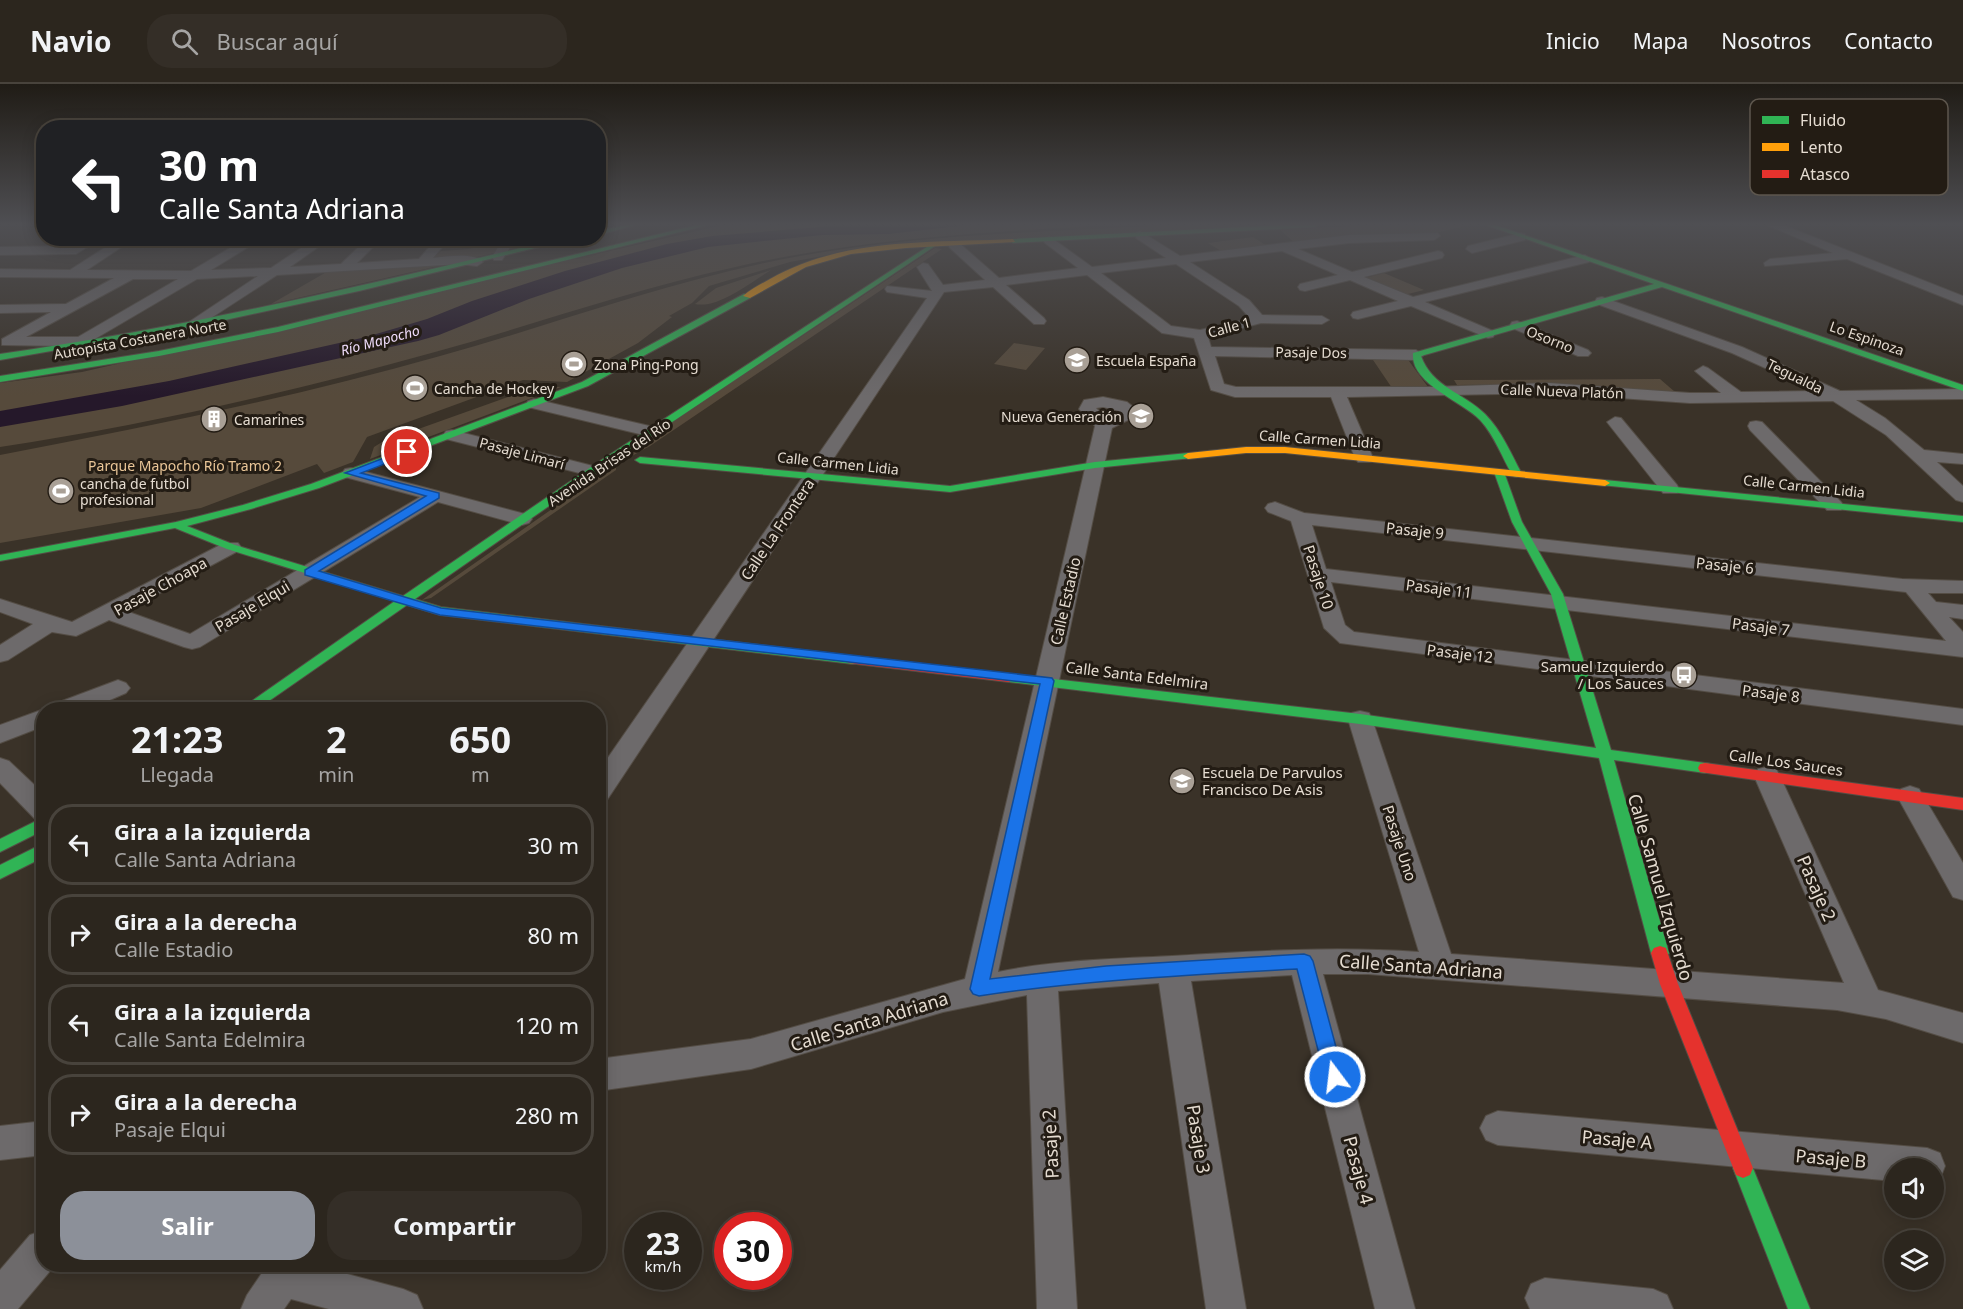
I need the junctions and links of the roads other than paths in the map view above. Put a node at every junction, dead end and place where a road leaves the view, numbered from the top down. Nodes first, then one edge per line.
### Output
1 (117, 282) edge
2 (183, 282) edge
3 (259, 282) edge
4 (393, 282) edge
5 (435, 282) edge
6 (464, 282) edge
7 (772, 282) edge
8 (877, 282) edge
9 (901, 282) edge
10 (931, 282) edge
11 (996, 282) joint
12 (1105, 282) edge
13 (1213, 282) edge
14 (1325, 282) edge
15 (1365, 282) edge
16 (1491, 282) edge
17 (1652, 282) edge
18 (1916, 282) edge
19 (1660, 285) junction
20 (1305, 287) dead end
21 (887, 292) joint
22 (937, 292) junction
23 (1602, 301) junction
24 (1963, 301) edge
25 (1412, 302) junction
26 (69, 308) junction
27 (0, 309) edge
28 (1358, 315) dead end
29 (1256, 319) junction
30 (1322, 320) dead end
31 (1039, 321) dead end
32 (1517, 326) junction
33 (191, 327) junction
34 (1200, 334) junction
35 (1488, 334) junction
36 (3, 342) edge
37 (76, 344) junction
38 (1206, 351) junction
39 (1583, 353) dead end
40 (1416, 355) junction
41 (0, 357) edge
42 (0, 370) edge
43 (1703, 371) dead end
44 (0, 379) edge
45 (1963, 388) edge
46 (1444, 391) junction
47 (1337, 392) junction
48 (1963, 394) edge
49 (1835, 396) junction
50 (1737, 397) junction
51 (534, 404) junction
52 (1615, 422) dead end
53 (1104, 425) dead end
54 (1756, 426) dead end
55 (652, 432) junction
56 (452, 435) junction
57 (659, 447) dead end
58 (1916, 455) junction
59 (1364, 458) junction
60 (1963, 459) edge
61 (635, 464) joint
62 (1095, 465) junction
63 (591, 471) junction
64 (1499, 472) junction
65 (351, 473) junction
66 (1517, 474) junction
67 (812, 477) junction
68 (1670, 489) junction
69 (435, 496) junction
70 (1963, 496) edge
71 (1834, 506) junction
72 (1275, 508) dead end
73 (1300, 518) junction
74 (522, 519) junction
75 (1963, 519) edge
76 (176, 525) junction
77 (1529, 543) junction
78 (231, 547) junction
79 (0, 558) edge
80 (309, 572) junction
81 (1318, 574) junction
82 (1963, 587) edge
83 (440, 597) dead end
84 (1924, 598) junction
85 (401, 601) junction
86 (1560, 602) junction
87 (0, 605) edge
88 (424, 608) junction
89 (1963, 612) edge
90 (109, 613) junction
91 (410, 619) dead end
92 (49, 624) junction
93 (1342, 635) joint
94 (701, 641) junction
95 (1963, 648) edge
96 (0, 655) edge
97 (1579, 668) junction
98 (1047, 681) junction
99 (118, 688) dead end
100 (83, 702) edge
101 (258, 702) edge
102 (1963, 717) edge
103 (1360, 719) junction
104 (36, 720) edge
105 (0, 734) edge
106 (1605, 754) junction
107 (0, 767) edge
108 (1767, 776) junction
109 (606, 782) edge
110 (1910, 796) junction
111 (36, 803) edge
112 (1963, 804) edge
113 (36, 827) edge
114 (0, 846) edge
115 (36, 853) edge
116 (0, 873) edge
117 (1963, 889) edge
118 (1304, 961) junction
119 (1439, 966) junction
120 (1173, 969) junction
121 (1042, 979) junction
122 (1669, 984) junction
123 (979, 989) junction
124 (1867, 1000) junction
125 (1963, 1028) edge
126 (606, 1074) edge
127 (1498, 1128) dead end
128 (36, 1139) edge
129 (0, 1143) edge
130 (1735, 1149) junction
131 (1884, 1162) edge
132 (36, 1258) edge
133 (286, 1272) edge
134 (290, 1272) edge
135 (1545, 1298) dead end
136 (0, 1300) edge
137 (261, 1309) edge
138 (403, 1309) edge
139 (1057, 1309) edge
140 (1226, 1309) edge
141 (1395, 1309) edge
142 (1653, 1309) edge
143 (1799, 1309) edge

1 - 26 street
2 - 37 street
3 - 33 street
4 - 33 main road
5 - 42 main road, Autopista Costanera Norte
6 - 44 main road, Autopista Costanera Norte
7 - 51 main road
8 - 55 main road, Avenida Brisas del Río
9 - 21 main road
10 - 22 street
11 - 22 street
11 - 31 street
12 - 34 street, Calle 1
13 - 29 street, Calle 1
14 - 20 street
15 - 25 street
16 - 25 street
17 - 19 main road, Lo Espinoza
18 - 24 street
19 - 23 main road
19 - 45 main road, Lo Espinoza
21 - 22 street
22 - 67 street, Calle La Frontera
23 - 32 main road
23 - 49 street, Tegualda
25 - 28 street
25 - 35 street
26 - 27 street
26 - 36 street
29 - 30 street
29 - 34 street, Calle 1
32 - 35 main road
32 - 39 street, Osorno
33 - 37 main road
34 - 38 street, Calle Nueva Platón
35 - 40 main road
36 - 37 street
37 - 41 main road
38 - 40 street, Pasaje Dos
38 - 47 street, Calle Nueva Platón
40 - 46 main road
43 - 50 street
46 - 47 street, Calle Nueva Platón
46 - 50 street, Calle Nueva Platón
46 - 66 main road
47 - 59 street
48 - 49 street, Calle Nueva Platón
49 - 50 street, Calle Nueva Platón
49 - 58 street, Tegualda
51 - 55 street
51 - 56 main road
52 - 68 street
53 - 62 street, Calle Estadio
54 - 71 street
55 - 63 main road, Avenida Brisas del Río
56 - 63 street, Pasaje Limarí
56 - 65 main road
57 - 61 main road, Avenida Brisas del Río
58 - 60 street
58 - 70 street, Tegualda
59 - 62 main road, Calle Carmen Lidia
59 - 64 main road, Calle Carmen Lidia
61 - 67 main road, Calle Carmen Lidia
62 - 67 main road, Calle Carmen Lidia
62 - 98 street, Calle Estadio
63 - 74 main road, Avenida Brisas del Río
64 - 66 main road, Calle Carmen Lidia
64 - 77 main road, Calle Samuel Izquierdo
65 - 69 street
65 - 76 main road
66 - 68 main road, Calle Carmen Lidia
67 - 94 street, Calle La Frontera
68 - 71 main road, Calle Carmen Lidia
69 - 74 street
69 - 80 street, Pasaje Elqui
71 - 75 main road, Calle Carmen Lidia
72 - 73 street, Pasaje 9
73 - 77 street, Pasaje 9
73 - 81 street, Pasaje 10
74 - 85 main road, Avenida Brisas del Río
76 - 78 main road, Calle Santa Edelmira
76 - 79 main road
77 - 84 street, Pasaje 6
77 - 86 main road, Calle Samuel Izquierdo
78 - 80 main road, Calle Santa Edelmira
78 - 90 street, Pasaje Choapa
80 - 85 main road, Calle Santa Edelmira
80 - 90 street, Pasaje Elqui
81 - 86 street, Pasaje 11
81 - 93 street, Pasaje 10
82 - 84 street
83 - 88 main road
84 - 89 street
84 - 95 street
85 - 88 main road, Calle Santa Edelmira
85 - 101 main road, Avenida Brisas del Río
86 - 95 street, Pasaje 7
86 - 97 main road, Calle Samuel Izquierdo
87 - 92 street
88 - 91 main road
88 - 94 main road, Calle Santa Edelmira
90 - 92 street, Pasaje Choapa
92 - 96 street
93 - 97 street, Pasaje 12
94 - 98 main road, Calle Santa Edelmira
94 - 109 street, Calle La Frontera
97 - 102 street, Pasaje 8
97 - 106 main road, Calle Samuel Izquierdo
98 - 103 main road, Calle Santa Edelmira
98 - 123 street, Calle Estadio
99 - 100 street
103 - 106 main road, Calle Santa Edelmira
103 - 119 street, Pasaje Uno
104 - 105 street
106 - 108 main road, Calle Los Sauces
106 - 122 main road, Calle Samuel Izquierdo
107 - 111 street
108 - 110 main road, Calle Los Sauces
108 - 124 street, Pasaje 2
110 - 112 main road, Calle Los Sauces
110 - 117 street
113 - 114 main road
115 - 116 main road
118 - 119 street, Calle Santa Adriana
118 - 120 street, Calle Santa Adriana
118 - 141 street, Pasaje 4
119 - 122 street, Calle Santa Adriana
120 - 121 street, Calle Santa Adriana
120 - 140 street, Pasaje 3
121 - 123 street, Calle Santa Adriana
121 - 139 street, Pasaje 2
122 - 124 street, Calle Santa Adriana
122 - 130 main road, Calle Samuel Izquierdo
123 - 126 street, Calle Santa Adriana
124 - 125 street, Calle Santa Adriana
127 - 130 street, Pasaje A
128 - 129 street
130 - 131 street, Pasaje B
130 - 143 main road, Calle Samuel Izquierdo
132 - 136 street
133 - 137 street
134 - 138 street
135 - 142 street

